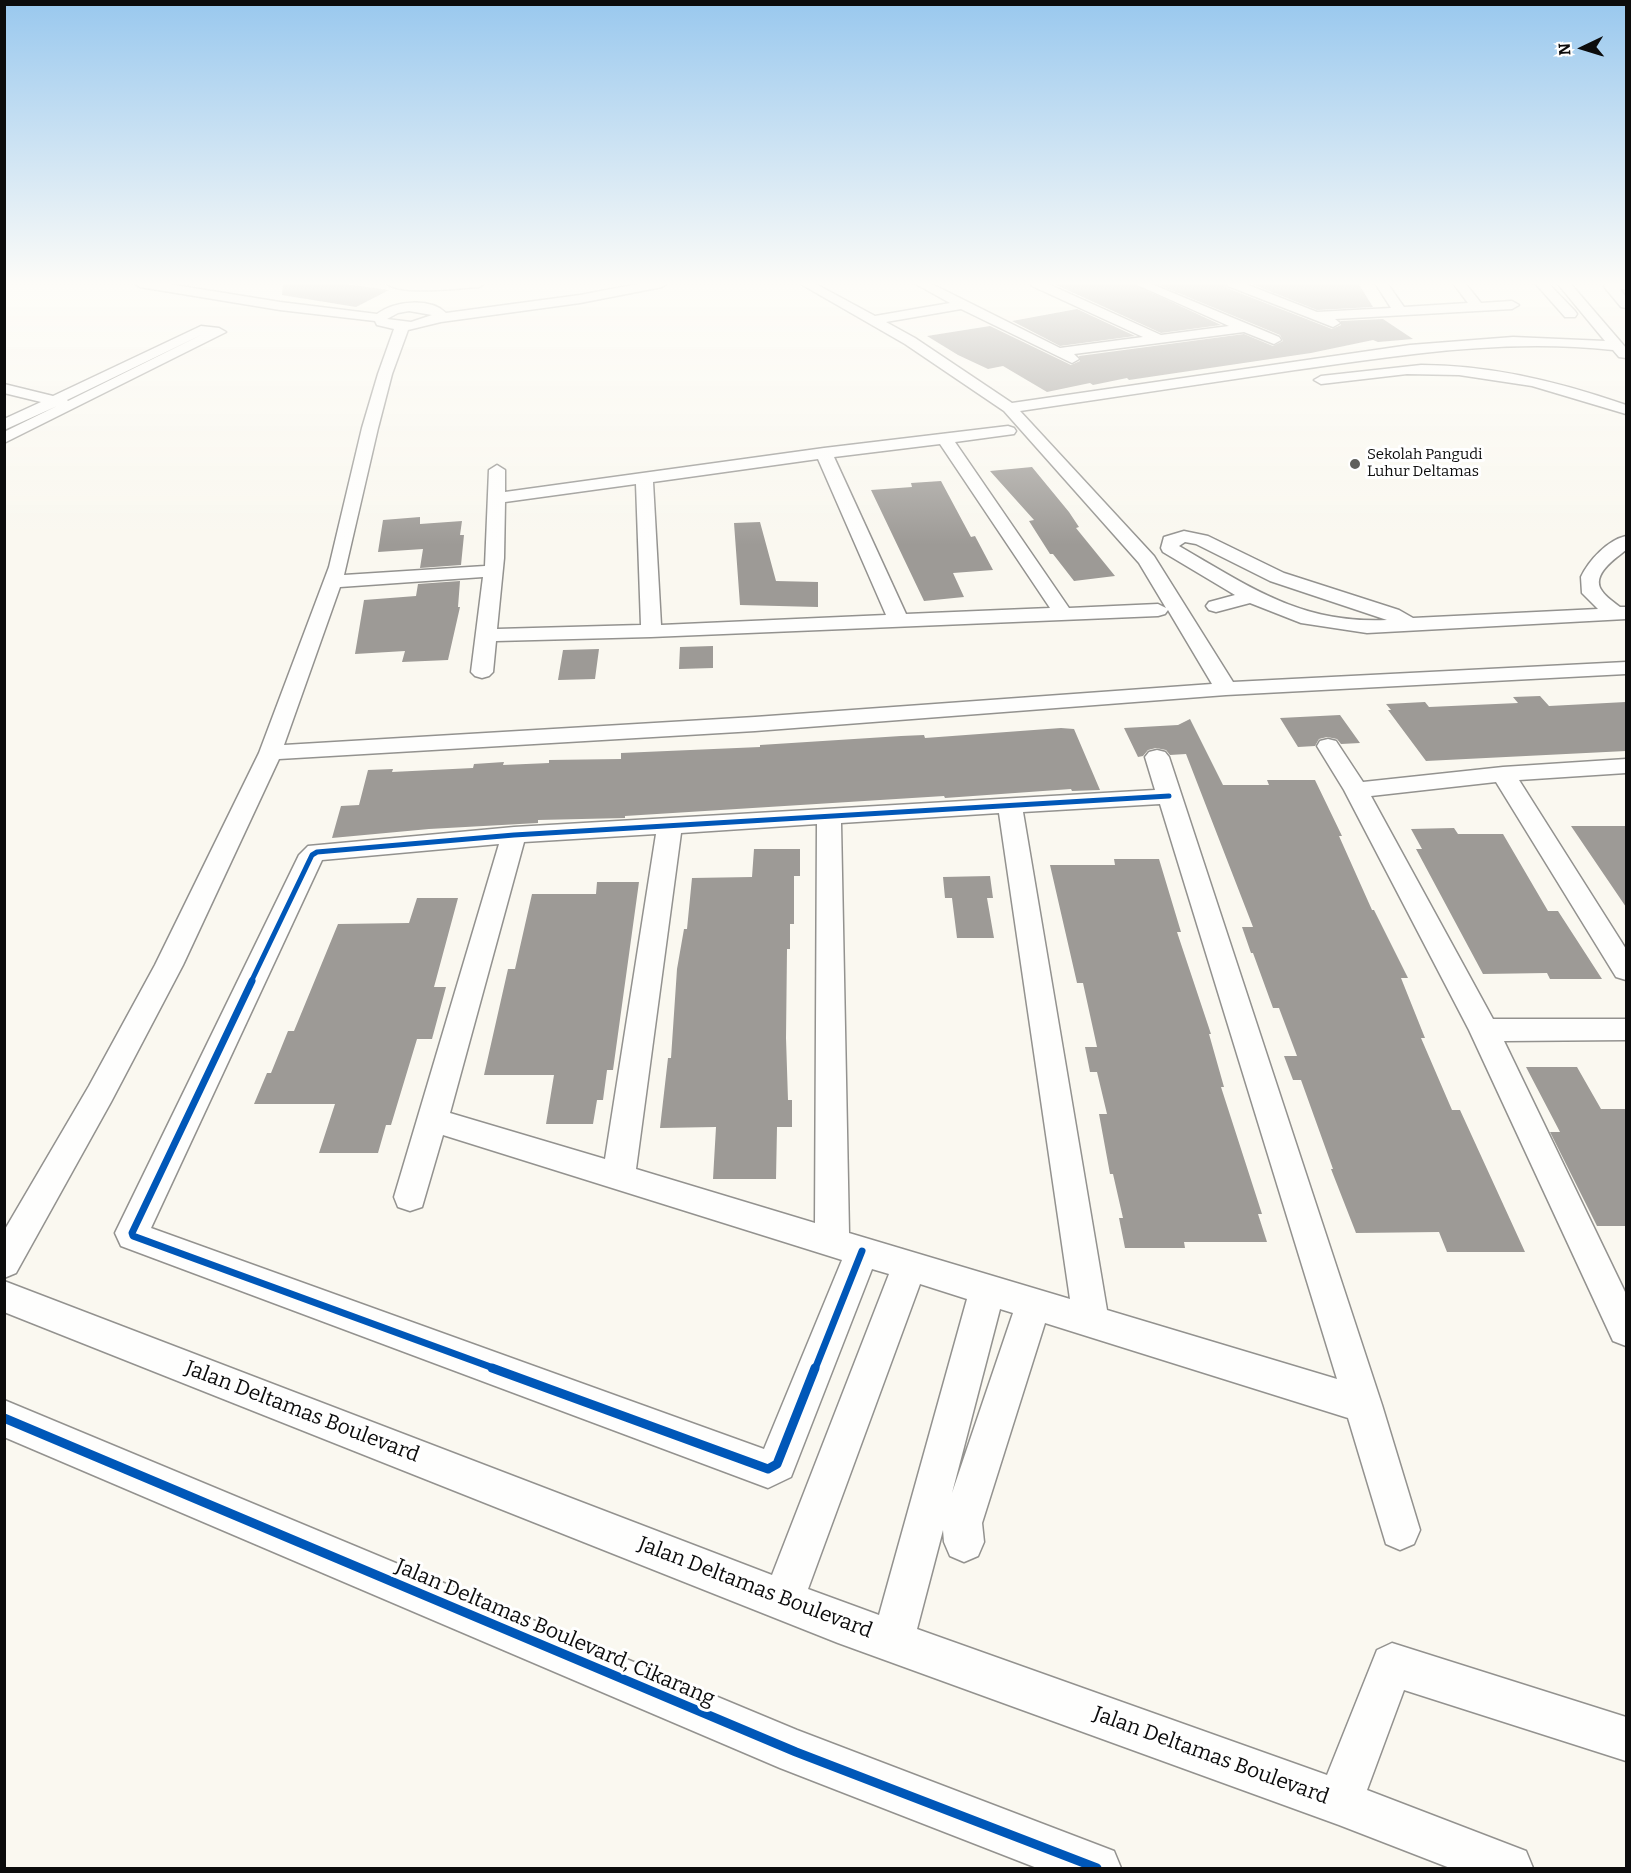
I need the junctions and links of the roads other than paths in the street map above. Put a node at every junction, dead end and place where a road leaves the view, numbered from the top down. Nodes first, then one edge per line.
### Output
1 (117, 370) edge
2 (141, 370) edge
3 (385, 370) edge
4 (952, 370) edge
5 (1273, 370) edge
6 (1418, 370) edge
7 (1448, 370) edge
8 (1243, 375) junction
9 (1304, 381) dead end
10 (1280, 383) dead end
11 (4, 388) edge
12 (54, 401) junction
13 (75, 403) junction
14 (1009, 408) junction
15 (1626, 410) edge
16 (4, 412) edge
17 (21, 417) junction
18 (41, 419) junction
19 (4, 425) edge
20 (1008, 431) dead end
21 (4, 438) edge
22 (944, 438) junction
23 (824, 453) junction
24 (497, 470) dead end
25 (644, 478) junction
26 (498, 498) junction
27 (1626, 541) edge
28 (494, 565) junction
29 (336, 575) junction
30 (1255, 596) junction
31 (1216, 606) dead end
32 (1158, 610) dead end
33 (1063, 613) junction
34 (1621, 613) edge
35 (899, 621) junction
36 (1409, 625) junction
37 (651, 631) junction
38 (485, 635) junction
39 (1626, 668) edge
40 (482, 672) dead end
41 (1226, 689) junction
42 (1328, 746) dead end
43 (270, 753) junction
44 (1157, 757) dead end
45 (1626, 766) edge
46 (1503, 774) junction
47 (1356, 790) junction
48 (1169, 796) junction
49 (1010, 806) junction
50 (829, 816) junction
51 (670, 826) junction
52 (514, 835) junction
53 (1626, 970) edge
54 (1626, 1029) edge
55 (1484, 1030) junction
56 (434, 1120) junction
57 (619, 1176) junction
58 (410, 1197) dead end
59 (847, 1247) junction
60 (4, 1263) edge
61 (909, 1266) junction
62 (987, 1290) junction
63 (4, 1296) edge
64 (1034, 1304) junction
65 (1091, 1322) junction
66 (1626, 1330) edge
67 (1363, 1405) junction
68 (4, 1418) edge
69 (1400, 1530) dead end
70 (964, 1542) dead end
71 (783, 1600) junction
72 (893, 1641) junction
73 (1626, 1739) edge
74 (1340, 1802) junction
75 (1097, 1869) edge
76 (1509, 1869) edge

1 - 12 street
2 - 13 street
3 - 29 street
4 - 14 street
5 - 8 street
6 - 9 street
7 - 15 street
8 - 10 street
8 - 14 street
11 - 12 street
12 - 13 street
12 - 17 street
13 - 18 street
14 - 41 street
16 - 17 street
17 - 18 street
17 - 19 street
18 - 21 street
20 - 22 street
22 - 23 street
22 - 33 street
23 - 25 street
23 - 35 street
24 - 26 street
25 - 26 street
25 - 37 street
26 - 28 street
27 - 34 street
28 - 29 street
28 - 38 street
29 - 43 street
30 - 31 street
30 - 36 street
30 - 36 street
32 - 33 street
33 - 35 street
34 - 36 street
35 - 37 street
37 - 38 street
38 - 40 street
39 - 41 street
41 - 43 street
42 - 47 street
43 - 60 street
44 - 48 street
45 - 46 street
46 - 47 street
46 - 53 street
47 - 55 street
48 - 49 street
48 - 67 street
49 - 50 street
49 - 65 street
50 - 51 street
50 - 59 street
51 - 52 street
51 - 57 street
52 - 56 street
52 - 59 street
54 - 55 street
55 - 66 street
56 - 57 street
56 - 58 street
57 - 59 street
59 - 61 street
61 - 62 street
61 - 71 street
62 - 64 street
62 - 72 street
63 - 71 street, Jalan Deltamas Boulevard
64 - 65 street
64 - 70 street
65 - 67 street
67 - 69 street
68 - 75 street, Jalan Deltamas Boulevard, Cikarang
71 - 72 street, Jalan Deltamas Boulevard
72 - 74 street, Jalan Deltamas Boulevard
73 - 74 street
74 - 76 street, Jalan Deltamas Boulevard

